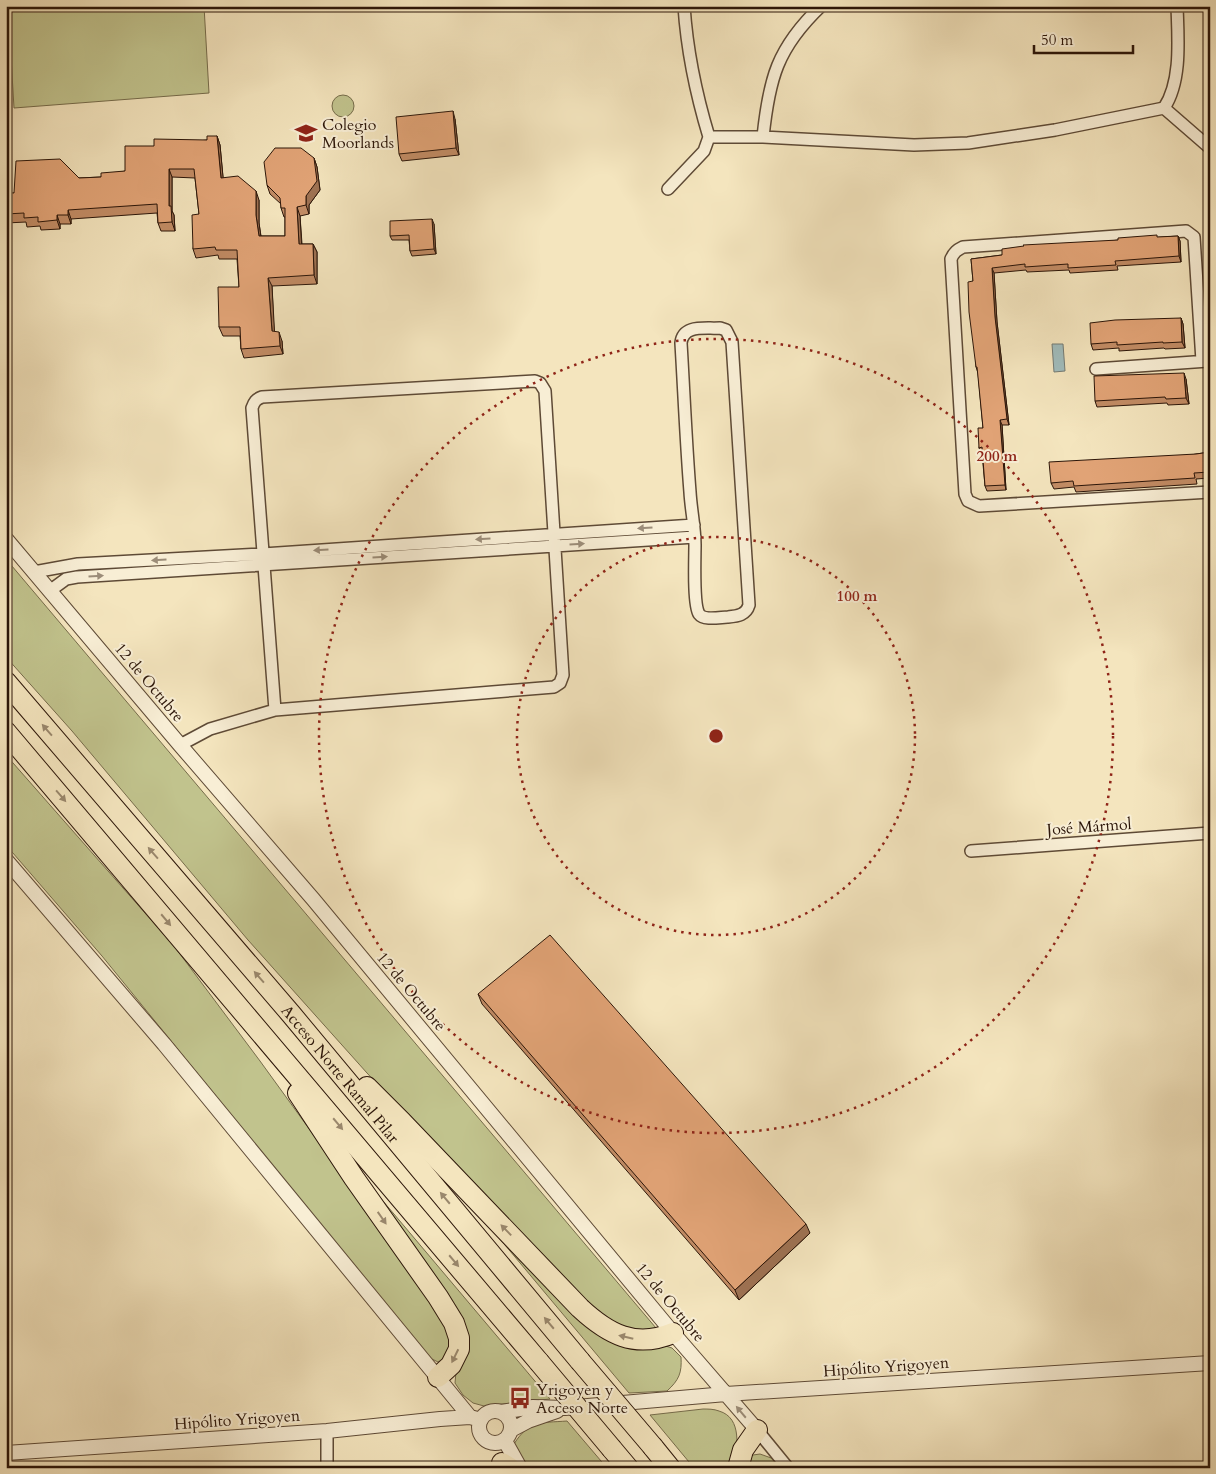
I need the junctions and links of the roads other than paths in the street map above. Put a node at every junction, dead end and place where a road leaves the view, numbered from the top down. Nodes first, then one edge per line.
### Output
1 (684, 6) edge
2 (821, 6) edge
3 (1177, 6) edge
4 (1164, 108) junction
5 (709, 137) junction
6 (763, 138) junction
7 (1210, 148) edge
8 (668, 189) dead end
9 (1206, 361) edge
10 (1096, 369) dead end
11 (1210, 492) edge
12 (694, 531) junction
13 (6, 539) edge
14 (554, 540) junction
15 (264, 559) junction
16 (34, 572) junction
17 (51, 590) junction
18 (6, 682) edge
19 (275, 710) junction
20 (6, 732) edge
21 (180, 744) junction
22 (1210, 833) edge
23 (970, 851) dead end
24 (6, 860) edge
25 (291, 1014) junction
26 (250, 1020) junction
27 (673, 1333) junction
28 (1210, 1363) edge
29 (438, 1377) junction
30 (726, 1394) junction
31 (565, 1408) junction
32 (501, 1412) junction
33 (475, 1419) junction
34 (757, 1430) junction
35 (327, 1431) junction
36 (502, 1438) junction
37 (6, 1453) edge
38 (509, 1467) edge
39 (327, 1468) edge
40 (628, 1468) edge
41 (670, 1468) edge
42 (738, 1468) edge
43 (788, 1468) edge

1 - 5 street
2 - 6 street
3 - 4 street
4 - 6 street
4 - 7 street
5 - 6 street
5 - 8 street
9 - 10 street
9 - 11 street
12 - 12 street
12 - 14 street
13 - 16 street, 12 de Octubre
14 - 15 street
14 - 15 street
14 - 19 street
15 -> 16 street
17 -> 15 street
15 - 19 street
16 - 17 street, 12 de Octubre
17 - 21 street, 12 de Octubre
25 -> 18 highway, Acceso Norte Ramal Pilar
19 - 21 street
20 -> 26 highway, Acceso Norte Ramal Pilar
21 - 27 street, 12 de Octubre
22 - 23 street, José Mármol
24 - 29 street
27 -> 25 highway
41 -> 25 highway, Acceso Norte Ramal Pilar, bridge
26 -> 29 highway
26 -> 40 highway, Acceso Norte Ramal Pilar, bridge
27 - 30 street, 12 de Octubre
28 - 30 street, Hipólito Yrigoyen
29 - 33 street
30 - 31 street, Hipólito Yrigoyen
34 -> 30 street, 12 de Octubre
31 - 32 street, Hipólito Yrigoyen
31 - 36 street, Hipólito Yrigoyen
32 - 33 street
32 - 36 street
33 - 35 street, Hipólito Yrigoyen
33 - 36 street
34 - 42 highway
34 - 43 street, 12 de Octubre
35 - 37 street, Hipólito Yrigoyen
35 - 39 street
36 - 38 street

